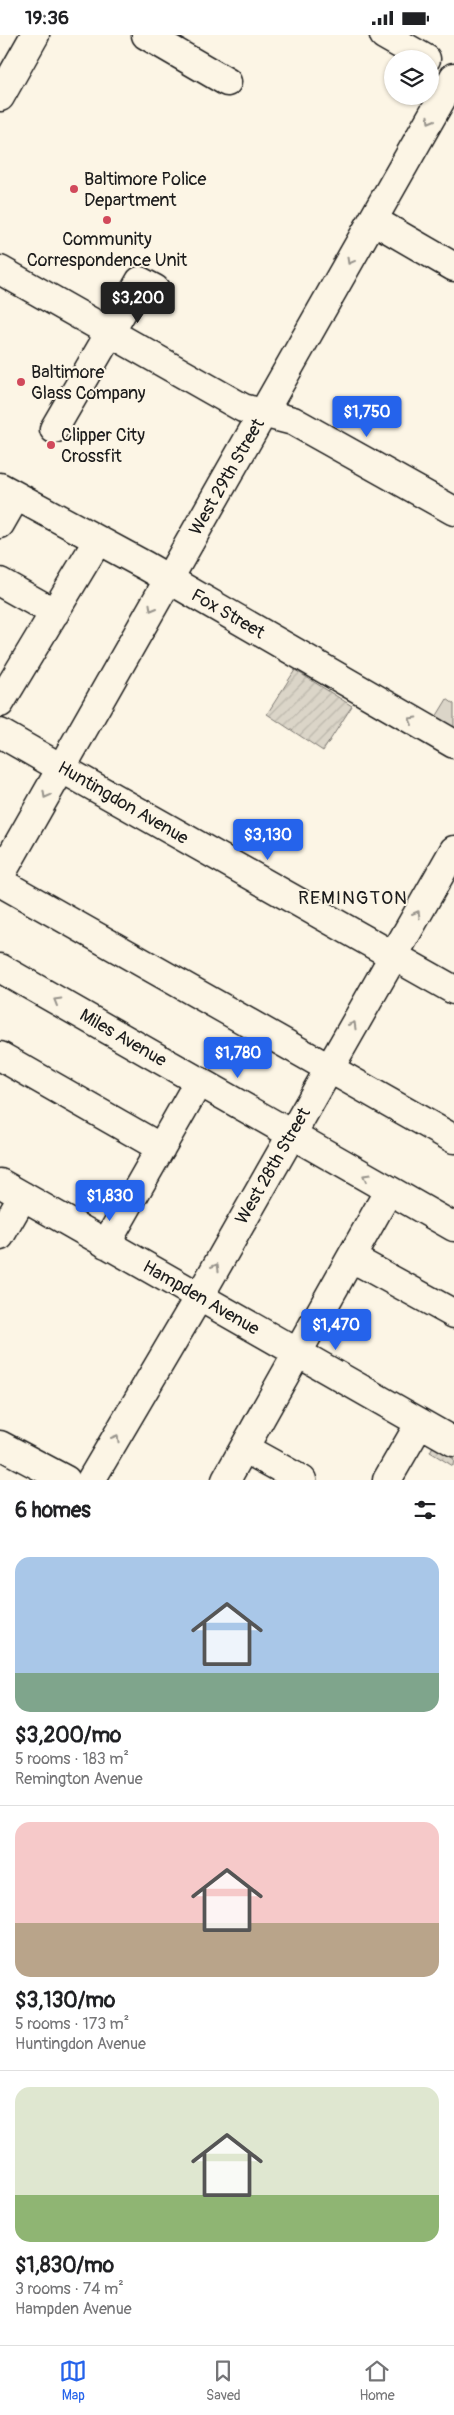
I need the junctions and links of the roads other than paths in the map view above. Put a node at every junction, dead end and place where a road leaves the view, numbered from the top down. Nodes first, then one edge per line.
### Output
1 (35, 35) edge
2 (146, 35) edge
3 (384, 35) edge
4 (410, 50) edge
5 (8, 64) edge
6 (439, 67) edge
7 (454, 76) edge
8 (227, 82) dead end
9 (0, 97) edge
10 (373, 220) junction
11 (454, 267) edge
12 (0, 270) edge
13 (155, 289) dead end
14 (110, 333) junction
15 (263, 414) junction
16 (54, 429) dead end
17 (8, 492) edge
18 (454, 511) edge
19 (0, 525) edge
20 (98, 540) junction
21 (168, 580) junction
22 (0, 582) edge
23 (55, 613) junction
24 (0, 703) edge
25 (0, 733) edge
26 (454, 744) edge
27 (61, 768) junction
28 (454, 850) edge
29 (0, 876) edge
30 (393, 956) junction
31 (0, 968) edge
32 (454, 991) edge
33 (0, 1056) edge
34 (328, 1068) junction
35 (200, 1081) junction
36 (292, 1133) junction
37 (454, 1139) edge
38 (161, 1148) junction
39 (11, 1189) edge
40 (389, 1190) junction
41 (454, 1227) edge
42 (0, 1236) edge
43 (106, 1244) junction
44 (352, 1258) junction
45 (198, 1297) junction
46 (454, 1314) edge
47 (298, 1354) junction
48 (420, 1423) junction
49 (454, 1442) edge
50 (0, 1445) edge
51 (244, 1448) junction
52 (95, 1479) edge
53 (66, 1480) edge
54 (226, 1480) edge
55 (302, 1480) edge
56 (387, 1480) edge

1 - 5 main road
2 - 8 main road
3 - 4 main road
5 - 9 main road
6 - 7 main road
7 -> 10 main road, West 29th Street
10 - 11 main road
10 -> 15 main road, West 29th Street
12 - 14 main road
13 - 14 main road
14 - 15 main road
14 - 16 main road
15 - 18 main road
15 - 21 main road, West 29th Street
17 - 19 main road
17 - 20 main road, Fox Street
20 - 21 main road, Fox Street
20 - 23 main road
26 -> 21 main road, Fox Street
21 -> 27 main road, West 29th Street
22 - 23 main road
23 - 24 main road
25 - 27 main road, Huntingdon Avenue
27 -> 29 main road, West 29th Street
27 - 30 main road, Huntingdon Avenue
30 -> 28 main road, West 28th Street
29 - 34 main road
30 - 32 main road, Huntingdon Avenue
34 -> 30 main road, West 28th Street
35 -> 31 main road, Miles Avenue
33 - 38 main road
34 - 36 main road, West 28th Street
34 - 37 main road
35 - 36 main road, Miles Avenue
35 - 38 main road
40 -> 36 main road, Miles Avenue
45 -> 36 main road, West 28th Street
38 - 43 main road
39 - 42 main road
39 - 43 main road, Hampden Avenue
40 - 41 main road, Miles Avenue
40 - 44 main road
43 - 45 main road, Hampden Avenue
44 - 46 main road
44 - 47 main road
45 - 47 main road, Hampden Avenue
52 -> 45 main road, West 28th Street
47 - 48 main road, Hampden Avenue
47 - 51 main road
48 - 49 main road, Hampden Avenue
48 - 56 main road
50 - 53 main road
51 - 54 main road
51 - 55 main road

